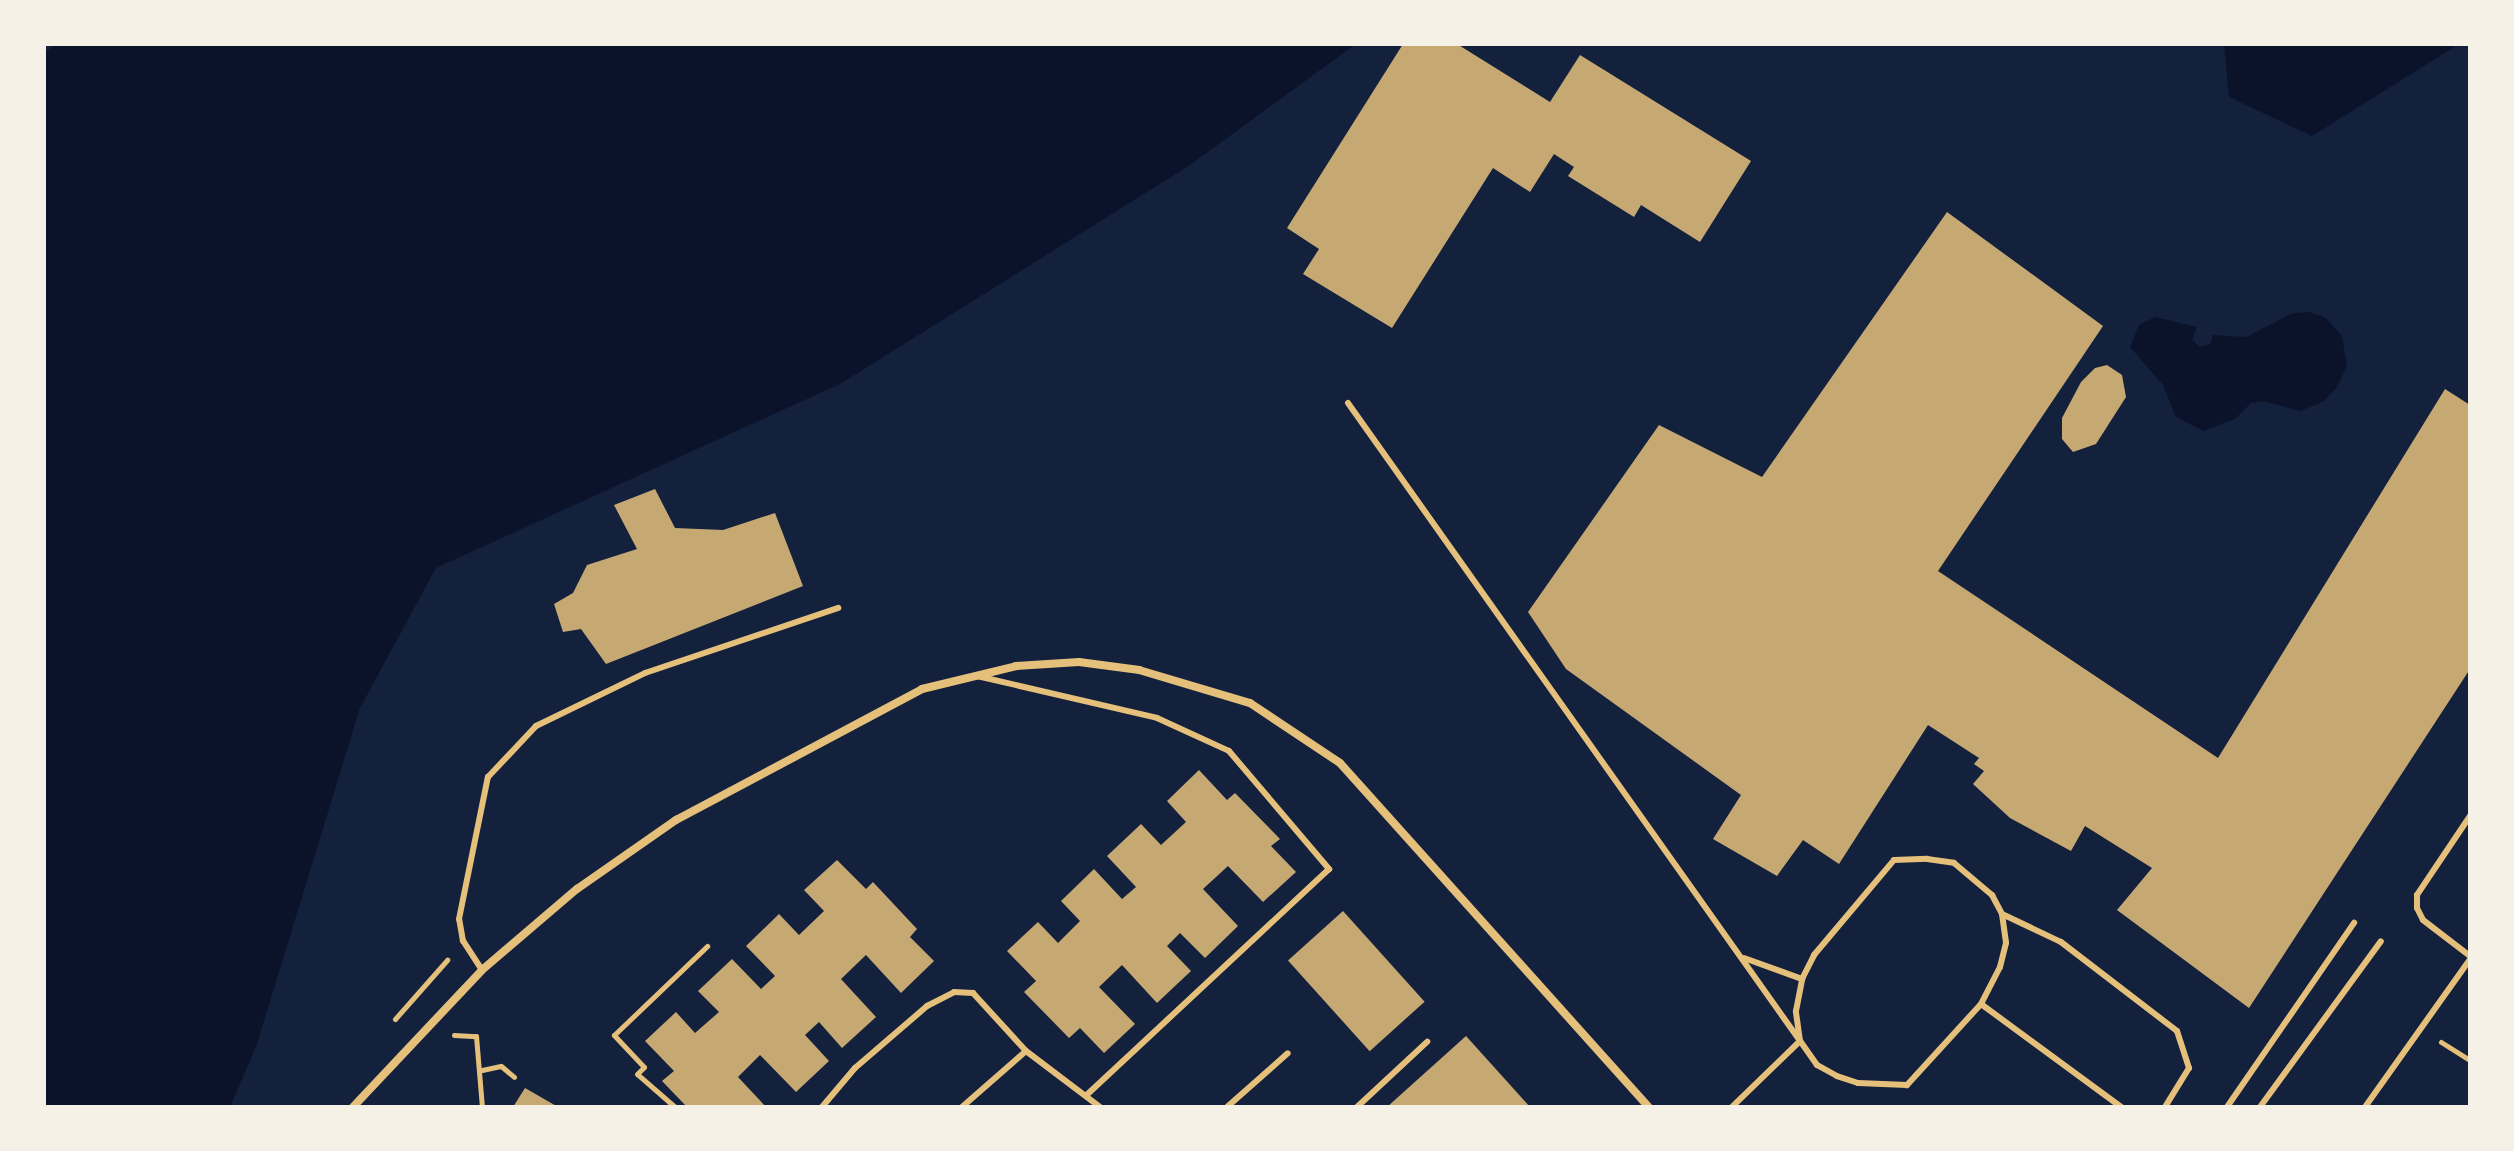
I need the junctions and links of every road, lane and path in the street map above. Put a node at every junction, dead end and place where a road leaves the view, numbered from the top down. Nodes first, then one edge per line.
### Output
1 (1348, 403) dead end
2 (838, 608) dead end
3 (971, 675) junction
4 (2470, 816) edge
5 (2002, 914) junction
6 (2354, 923) dead end
7 (2381, 941) dead end
8 (707, 946) dead end
9 (2470, 957) edge
10 (1744, 958) junction
11 (482, 970) junction
12 (1802, 979) junction
13 (1981, 1004) junction
14 (442, 1014) junction
15 (1800, 1041) junction
16 (1427, 1042) dead end
17 (1026, 1051) junction
18 (1288, 1053) dead end
19 (482, 1070) junction
20 (514, 1077) dead end
21 (1088, 1094) junction
22 (353, 1107) edge
23 (482, 1107) edge
24 (675, 1107) edge
25 (822, 1107) edge
26 (962, 1107) edge
27 (1100, 1107) edge
28 (1227, 1107) edge
29 (1357, 1107) edge
30 (1649, 1107) edge
31 (1732, 1107) edge
32 (2121, 1107) edge
33 (2165, 1107) edge
34 (2227, 1107) edge
35 (2260, 1107) edge
36 (2365, 1107) edge

1 - 10 lane
2 - 11 lane
3 - 11 street
3 - 21 lane
3 - 30 street
4 - 9 lane
5 - 12 lane
5 - 13 lane
5 - 33 lane
6 - 34 lane
7 - 35 lane
8 - 24 path
9 - 36 lane
10 - 12 lane
10 - 15 lane
11 - 14 street
12 - 15 lane
13 - 15 lane
13 - 32 lane
14 - 19 path
14 - 22 street
15 - 31 lane
16 - 29 lane
17 - 21 lane
17 - 25 lane
17 - 26 lane
18 - 28 lane
19 - 20 path
19 - 23 path
21 - 27 lane

